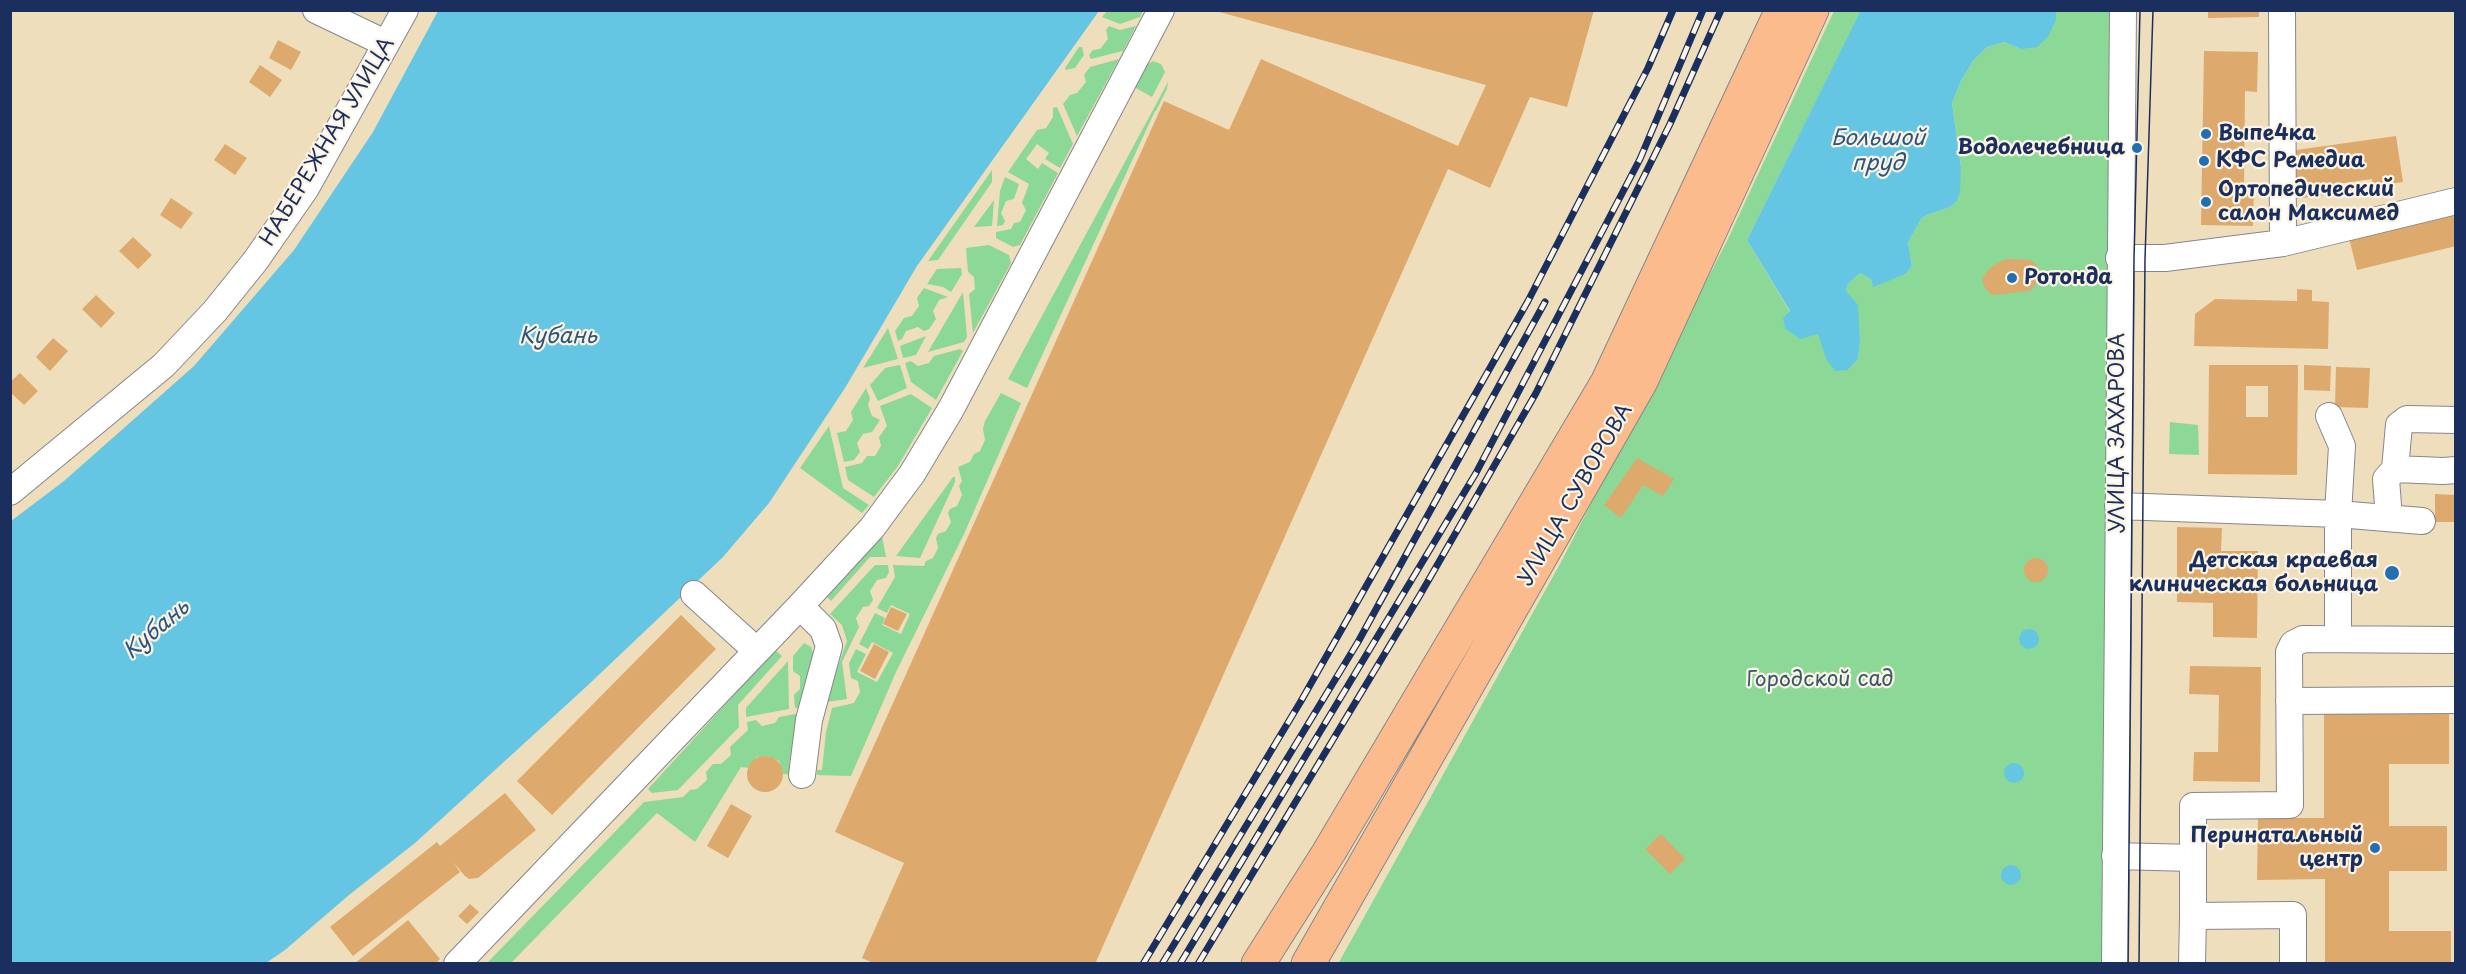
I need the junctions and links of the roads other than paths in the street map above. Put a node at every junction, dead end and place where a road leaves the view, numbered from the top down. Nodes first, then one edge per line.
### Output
1 (316, 10) edge
2 (405, 10) edge
3 (1161, 10) edge
4 (1782, 10) edge
5 (1812, 10) edge
6 (2123, 10) edge
7 (2282, 10) edge
8 (385, 43) junction
9 (2456, 201) edge
10 (2283, 243) junction
11 (2120, 258) junction
12 (2328, 416) dead end
13 (2456, 420) edge
14 (2395, 469) junction
15 (2456, 470) edge
16 (10, 492) edge
17 (2118, 506) junction
18 (2338, 514) junction
19 (2389, 518) junction
20 (2422, 520) dead end
21 (694, 594) dead end
22 (800, 606) junction
23 (2338, 639) junction
24 (2456, 640) edge
25 (757, 651) junction
26 (2456, 700) edge
27 (2289, 701) junction
28 (802, 775) dead end
29 (1329, 852) junction
30 (2115, 856) junction
31 (2193, 858) junction
32 (2193, 916) junction
33 (457, 963) edge
34 (1258, 963) edge
35 (1270, 963) edge
36 (1308, 963) edge
37 (2115, 963) edge
38 (2192, 963) edge
39 (2293, 963) edge

1 - 8 street
2 - 8 street, НАБЕРЕЖНАЯ УЛИЦА
3 - 22 street
4 - 29 main road, УЛИЦА СУВОРОВА
5 - 36 main road, УЛИЦА СУВОРОВА
6 - 11 street, УЛИЦА ЗАХАРОВА
7 - 10 street
8 - 16 street, НАБЕРЕЖНАЯ УЛИЦА
9 - 10 street
10 - 11 street
11 - 17 street, УЛИЦА ЗАХАРОВА
12 - 18 street
13 - 14 street
14 - 15 street
14 - 19 street
17 - 18 street
17 - 30 street, УЛИЦА ЗАХАРОВА
18 - 19 street
18 - 23 street
19 - 20 street
21 - 25 street
22 - 25 street
22 - 28 street
23 - 24 street
23 - 27 street
25 - 33 street
26 - 27 street
27 - 31 street
29 - 34 main road, УЛИЦА СУВОРОВА
29 - 35 main road, УЛИЦА СУВОРОВА
30 - 31 street
30 - 37 street, УЛИЦА ЗАХАРОВА
31 - 32 street
32 - 38 street
32 - 39 street

